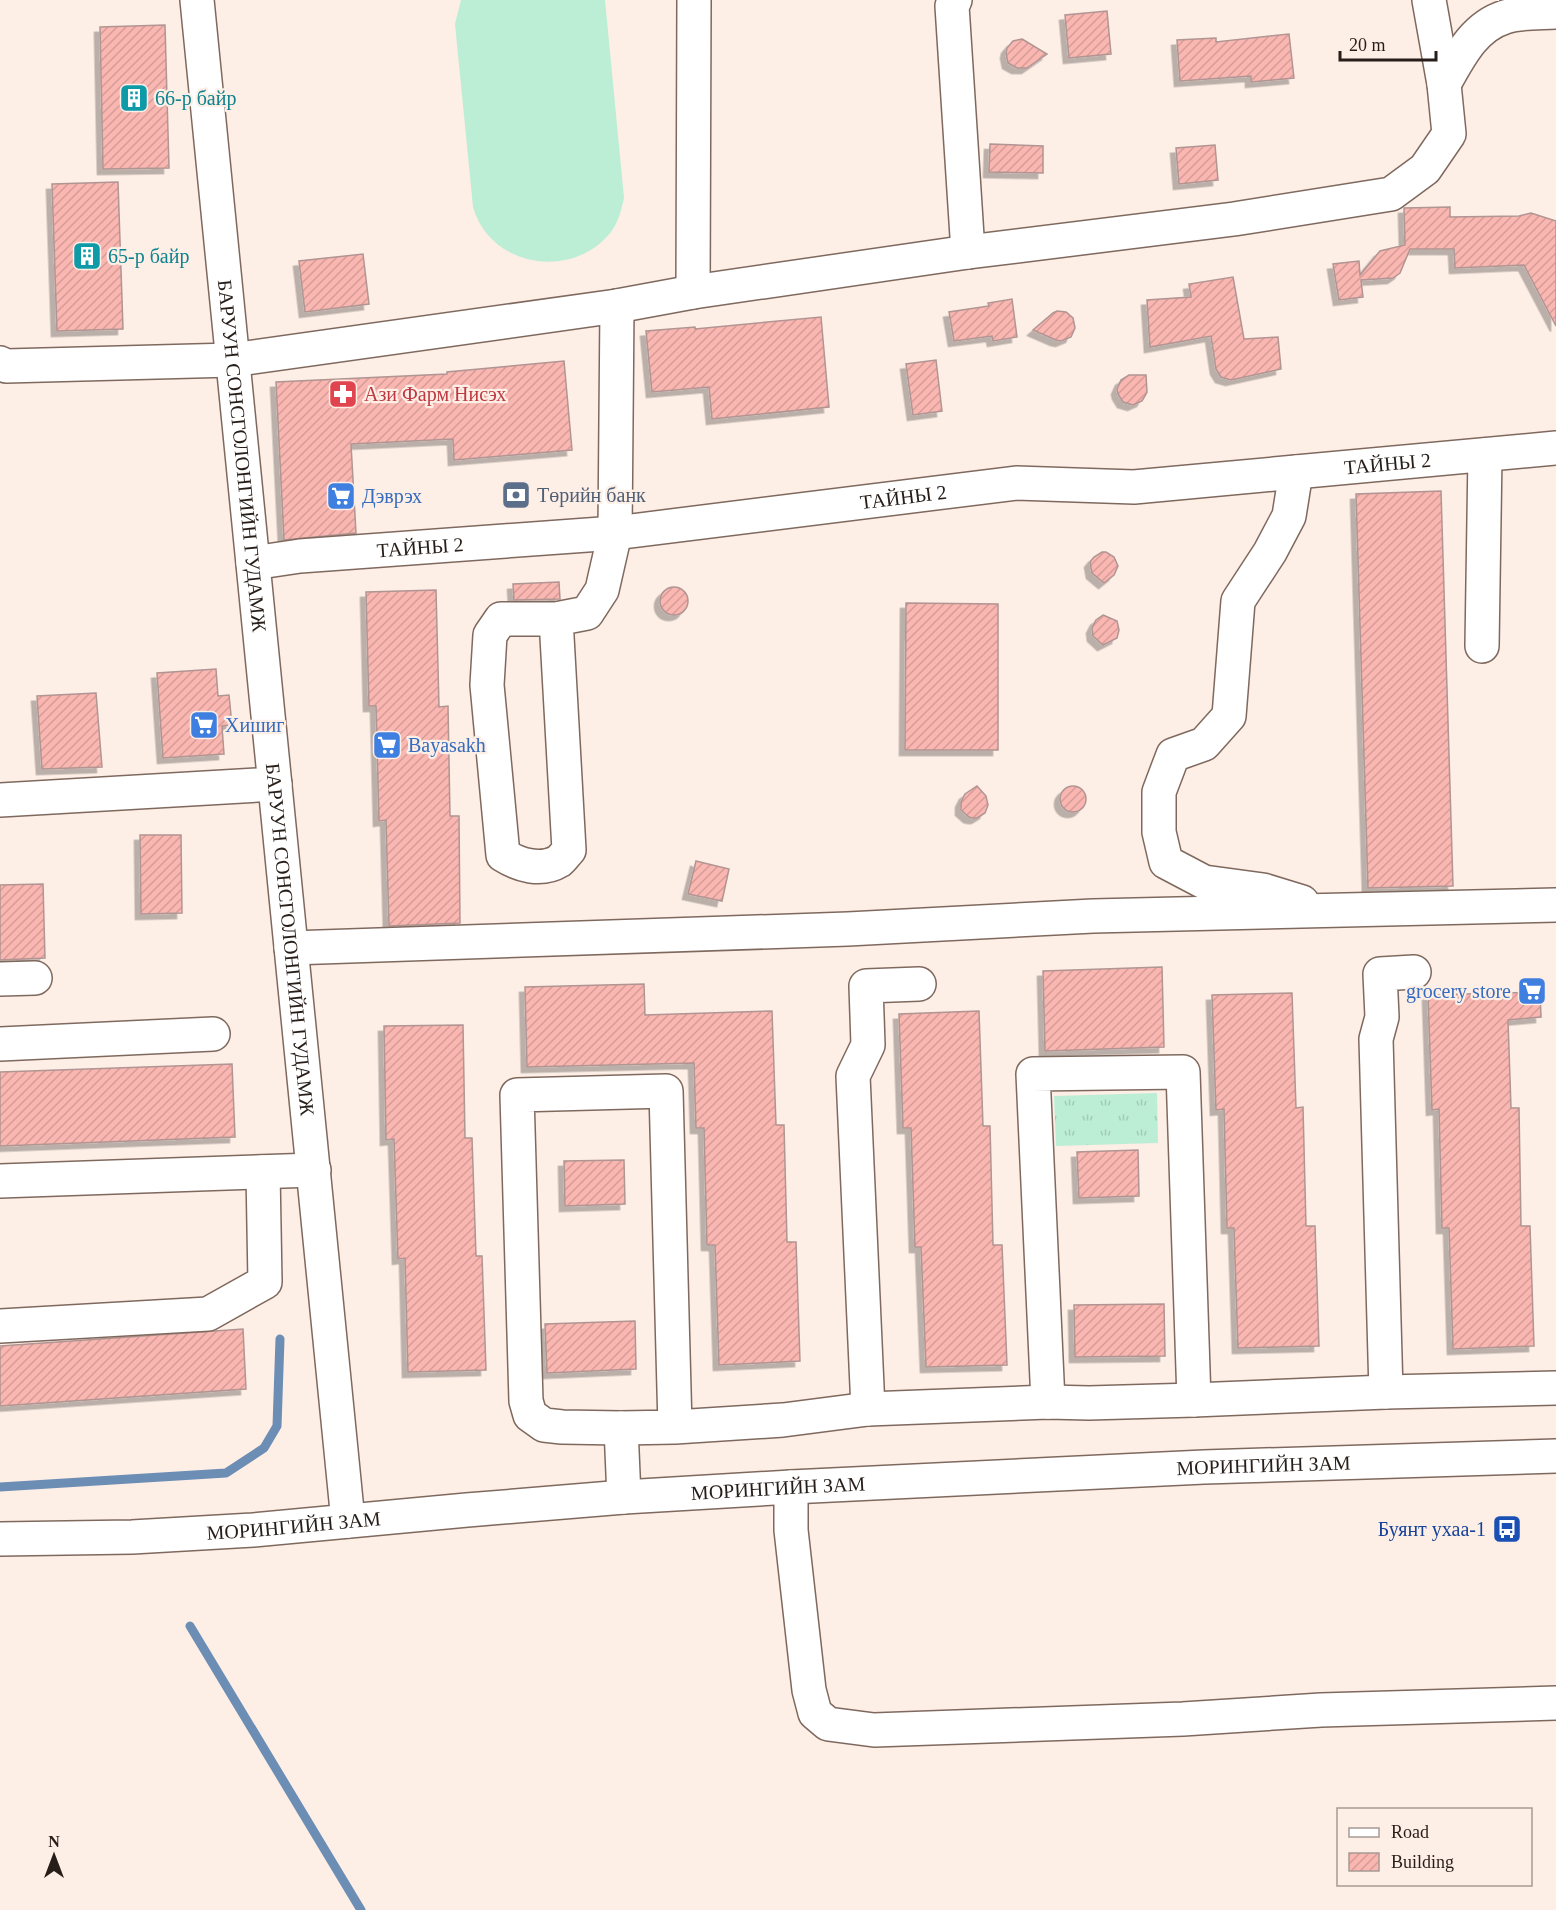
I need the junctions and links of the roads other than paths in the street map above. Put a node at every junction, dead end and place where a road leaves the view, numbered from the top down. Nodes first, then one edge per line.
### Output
1 (197, 0) edge
2 (694, 0) edge
3 (955, 0) edge
4 (1429, 0) edge
5 (1556, 12) edge
6 (1444, 84) junction
7 (968, 252) junction
8 (693, 292) junction
9 (617, 306) junction
10 (232, 360) junction
11 (0, 363) edge
12 (1556, 448) edge
13 (1485, 455) junction
14 (1296, 472) junction
15 (615, 533) junction
16 (253, 562) junction
17 (556, 619) junction
18 (1482, 646) dead end
19 (275, 784) junction
20 (0, 800) edge
21 (1556, 905) edge
22 (1314, 911) junction
23 (291, 948) junction
24 (1414, 972) dead end
25 (35, 978) dead end
26 (0, 979) edge
27 (919, 984) dead end
28 (213, 1034) dead end
29 (0, 1044) edge
30 (314, 1170) junction
31 (263, 1172) junction
32 (0, 1181) edge
33 (0, 1326) edge
34 (1556, 1388) edge
35 (1386, 1392) junction
36 (1194, 1400) junction
37 (1048, 1402) junction
38 (868, 1409) junction
39 (675, 1427) junction
40 (621, 1428) junction
41 (1556, 1456) edge
42 (791, 1487) junction
43 (624, 1497) junction
44 (348, 1521) junction
45 (0, 1539) edge
46 (1556, 1703) edge

1 - 10 street, БАРУУН СОНСГОЛОНГИЙН ГУДАМЖ
2 - 8 street
3 - 7 street
4 - 6 street
5 - 6 street
6 - 7 street
7 - 8 street
8 - 9 street
9 - 10 street
9 - 15 street
10 - 11 street
10 - 16 street, БАРУУН СОНСГОЛОНГИЙН ГУДАМЖ
12 - 13 street, ТАЙНЫ 2
13 - 14 street, ТАЙНЫ 2
13 - 18 street
14 - 15 street, ТАЙНЫ 2
14 - 22 street
15 - 16 street, ТАЙНЫ 2
15 - 17 street
16 - 19 street, БАРУУН СОНСГОЛОНГИЙН ГУДАМЖ
17 - 17 street
19 - 20 street
19 - 23 street, БАРУУН СОНСГОЛОНГИЙН ГУДАМЖ
21 - 22 street
22 - 23 street
23 - 30 street, БАРУУН СОНСГОЛОНГИЙН ГУДАМЖ
24 - 35 street
25 - 26 street
27 - 38 street
28 - 29 street
30 - 31 street
30 - 44 street, БАРУУН СОНСГОЛОНГИЙН ГУДАМЖ
31 - 32 street
31 - 33 street
34 - 35 street
35 - 36 street
36 - 37 street
36 - 37 street
37 - 38 street
38 - 39 street
39 - 40 street
39 - 40 street
40 - 43 street
41 - 42 street, МОРИНГИЙН ЗАМ
42 - 43 street, МОРИНГИЙН ЗАМ
42 - 46 street
43 - 44 street, МОРИНГИЙН ЗАМ
44 - 45 street, МОРИНГИЙН ЗАМ

